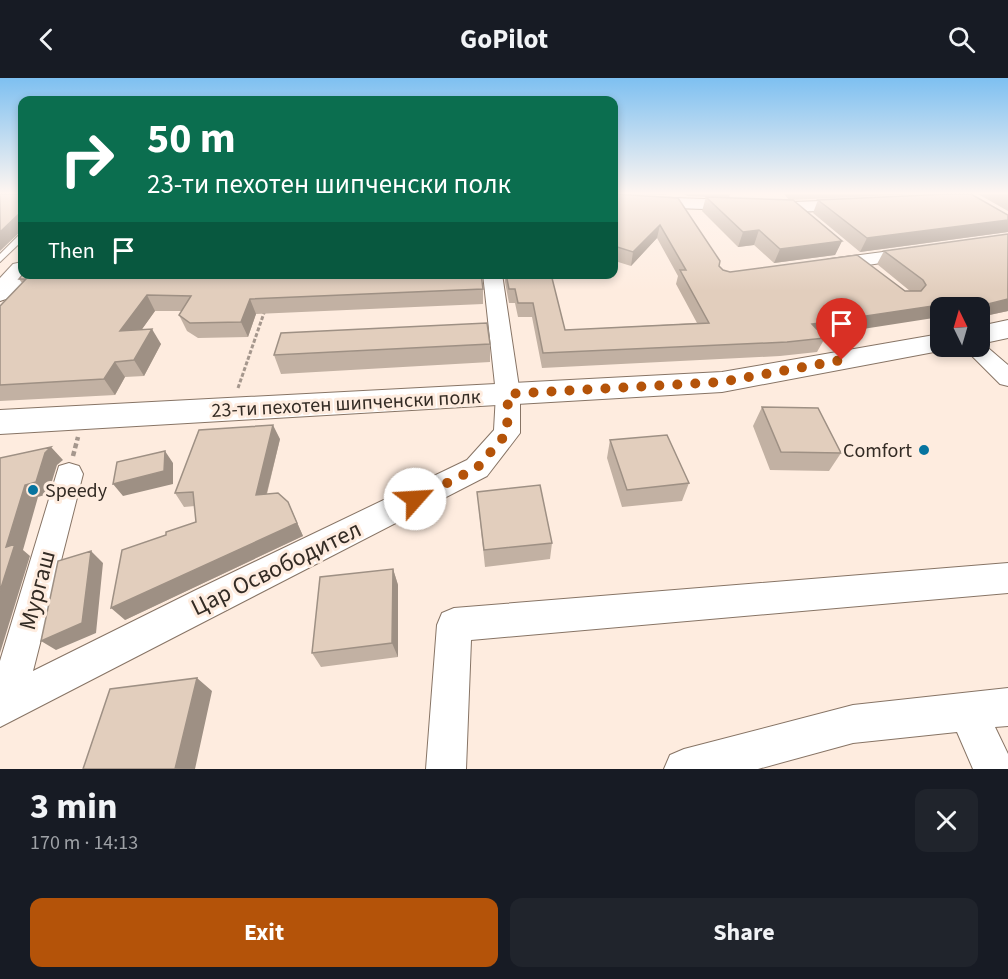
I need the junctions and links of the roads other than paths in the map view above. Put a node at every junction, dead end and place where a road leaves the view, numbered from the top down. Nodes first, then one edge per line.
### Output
1 (18, 241) edge
2 (840, 248) edge
3 (926, 251) edge
4 (0, 259) edge
5 (856, 261) junction
6 (809, 267) edge
7 (18, 273) edge
8 (872, 274) edge
9 (493, 279) edge
10 (0, 293) edge
11 (1008, 329) edge
12 (990, 333) edge
13 (930, 345) edge
14 (985, 357) edge
15 (1008, 378) edge
16 (508, 394) junction
17 (0, 422) edge
18 (69, 474) road end
19 (1008, 578) edge
20 (3, 706) edge
21 (1008, 707) edge
22 (968, 711) junction
23 (704, 767) edge
24 (446, 769) edge
25 (994, 769) edge

1 - 4 lane
2 - 5 street
3 - 5 street
5 - 6 street
5 - 8 street
7 - 10 main road
9 - 16 street, Цар Освободител
11 - 12 main road
13 - 16 main road, 23-ти пехотен шипченски полк
14 - 15 street
16 - 17 main road, 23-ти пехотен шипченски полк
16 - 20 street, Цар Освободител
18 - 20 street, Мургаш
19 - 24 street
21 - 22 street
22 - 23 street
22 - 25 street

